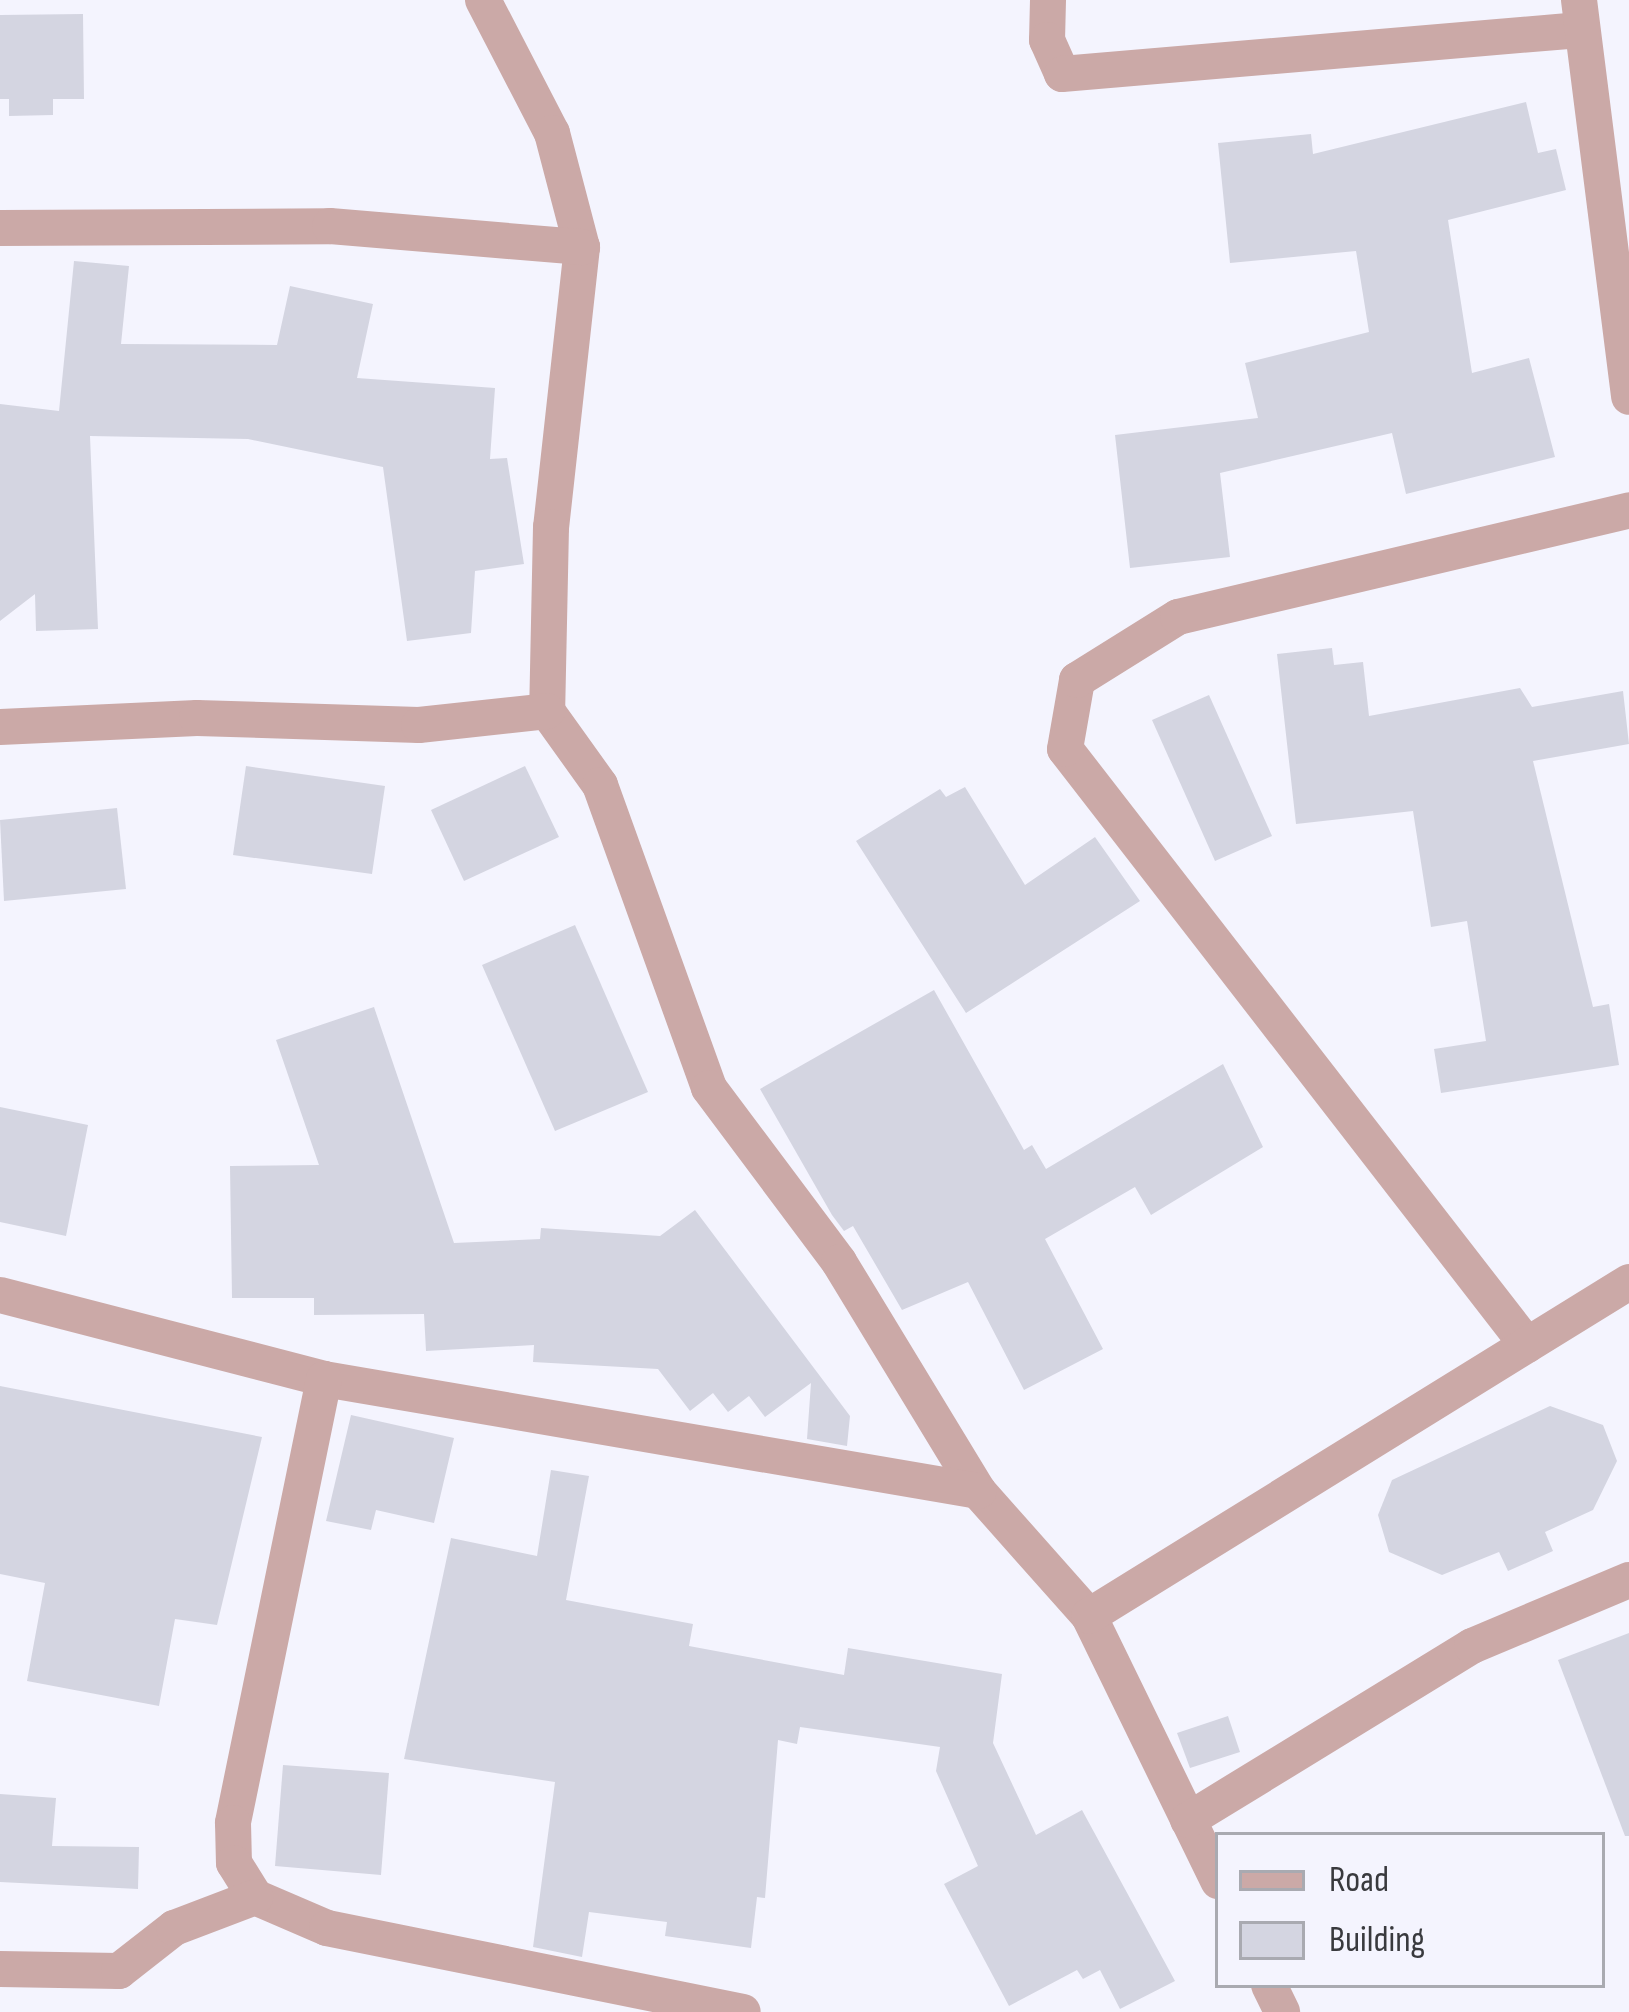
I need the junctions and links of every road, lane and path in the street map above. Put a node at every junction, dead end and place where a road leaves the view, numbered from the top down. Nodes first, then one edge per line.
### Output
1 (483, 0) edge
2 (1048, 0) edge
3 (1580, 15) edge
4 (0, 228) edge
5 (582, 247) junction
6 (1629, 397) edge
7 (1629, 510) edge
8 (547, 711) junction
9 (0, 727) edge
10 (1629, 1282) edge
11 (0, 1295) edge
12 (1527, 1345) junction
13 (324, 1379) junction
14 (978, 1491) junction
15 (1629, 1580) edge
16 (1089, 1616) junction
17 (1188, 1820) junction
18 (1215, 1875) edge
19 (256, 1897) junction
20 (0, 1969) edge
21 (743, 2012) edge

1 - 5 street
2 - 3 street
3 - 6 street
4 - 5 street
5 - 8 street
7 - 12 street
8 - 9 street
8 - 14 street
10 - 12 street
11 - 13 street
12 - 16 street
13 - 14 street
13 - 19 street
14 - 16 street
15 - 17 street
16 - 17 street
17 - 18 street
19 - 20 street
19 - 21 street

